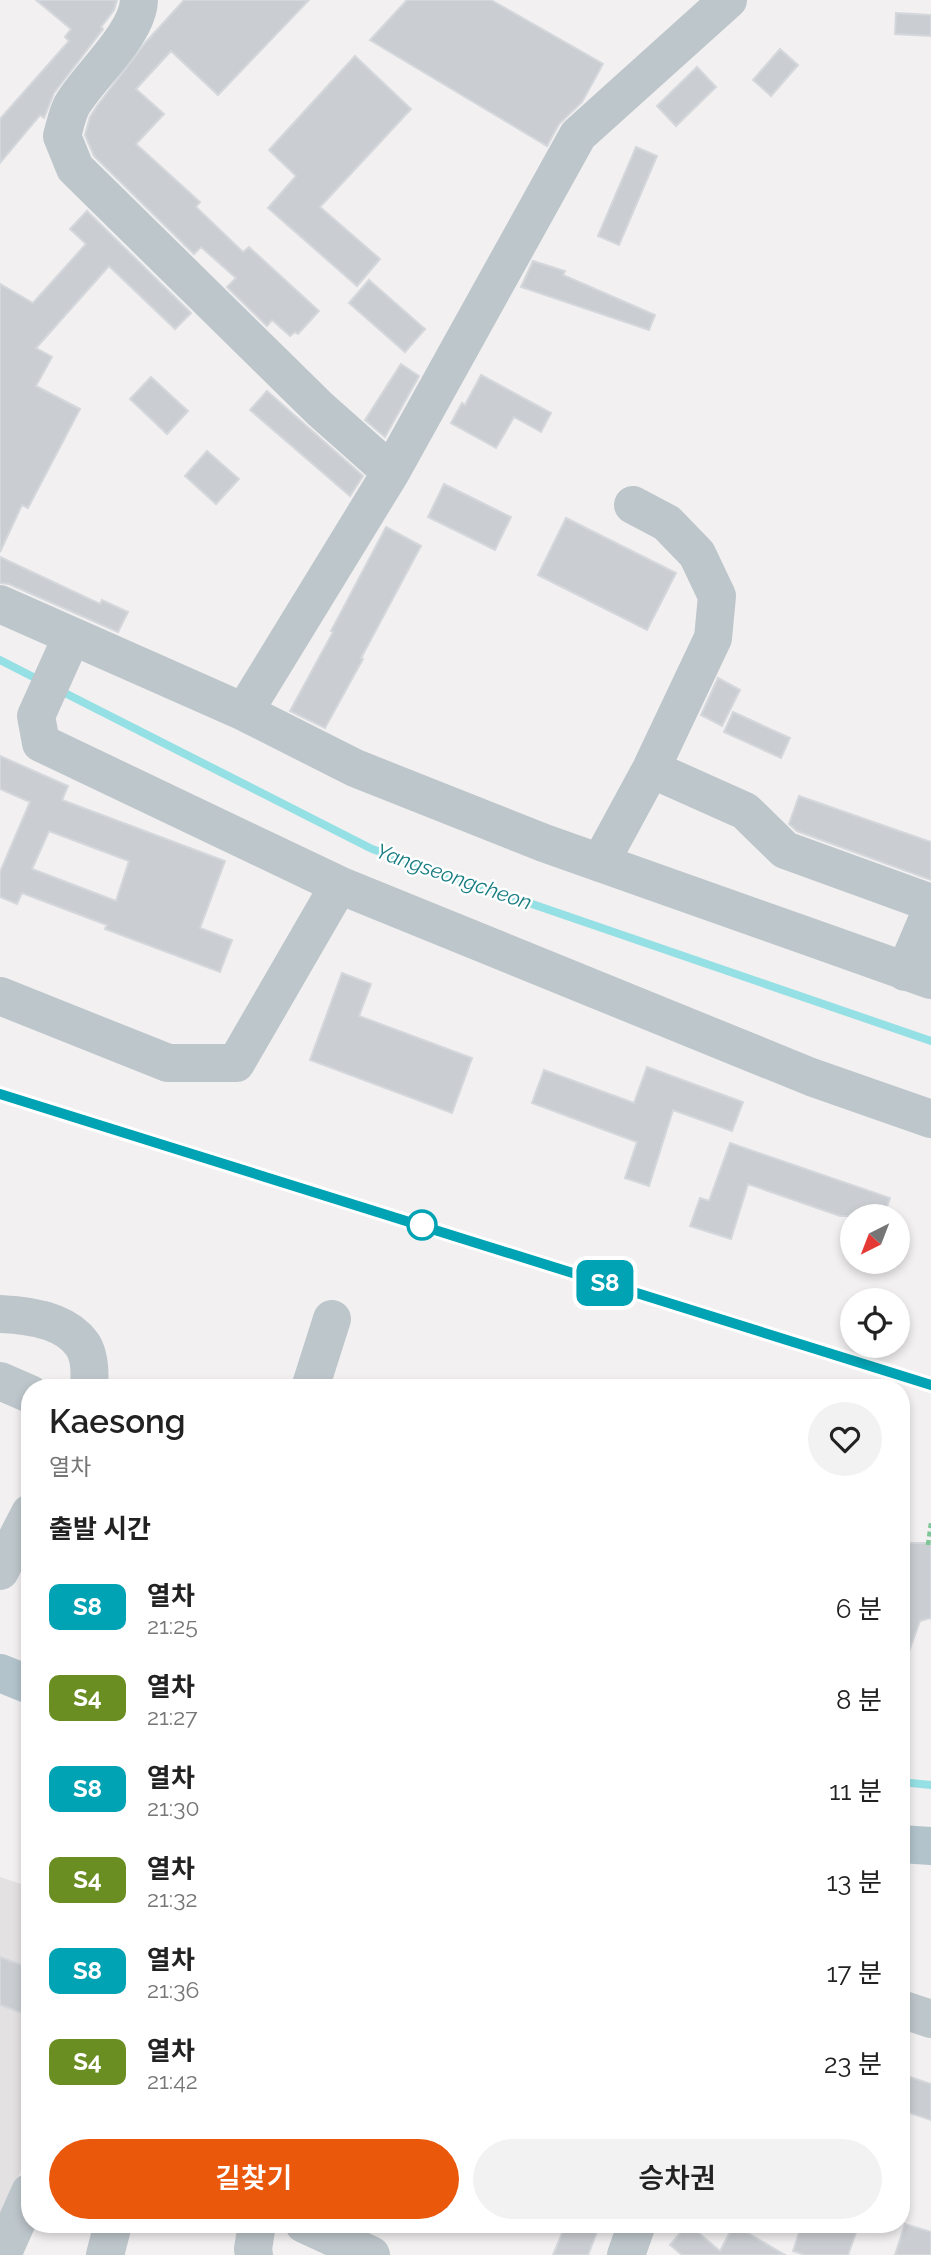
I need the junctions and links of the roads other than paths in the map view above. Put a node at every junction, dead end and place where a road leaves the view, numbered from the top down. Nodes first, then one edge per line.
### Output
1 (139, 0) edge
2 (728, 0) edge
3 (391, 472) junction
4 (632, 505) dead end
5 (0, 604) edge
6 (66, 648) junction
7 (244, 712) junction
8 (651, 769) junction
9 (600, 863) junction
10 (339, 885) junction
11 (931, 903) edge
12 (931, 911) edge
13 (918, 976) edge
14 (0, 996) edge
15 (931, 1119) edge
16 (0, 1314) edge
17 (332, 1319) dead end
18 (90, 1379) edge
19 (313, 1379) edge
20 (0, 1381) edge
21 (21, 1390) edge
22 (0, 1673) edge
23 (21, 1681) edge
24 (910, 1845) edge
25 (931, 1846) edge
26 (910, 2012) edge
27 (931, 2019) edge
28 (21, 2212) edge
29 (111, 2233) edge
30 (256, 2233) edge
31 (323, 2233) edge
32 (634, 2233) edge
33 (2, 2255) edge
34 (105, 2255) edge
35 (254, 2255) edge
36 (371, 2255) edge
37 (626, 2255) edge

1 - 3 street
2 - 3 street
3 - 7 street
4 - 8 street
5 - 6 street
6 - 7 street
6 - 10 street
7 - 9 street
8 - 9 street
8 - 11 street
9 - 13 street
10 - 14 street
10 - 15 street
12 - 13 street
16 - 18 street
17 - 19 street
20 - 21 street
22 - 23 main road
24 - 25 main road
26 - 27 street
28 - 33 street
29 - 34 street
30 - 35 street
31 - 36 street
32 - 37 street

